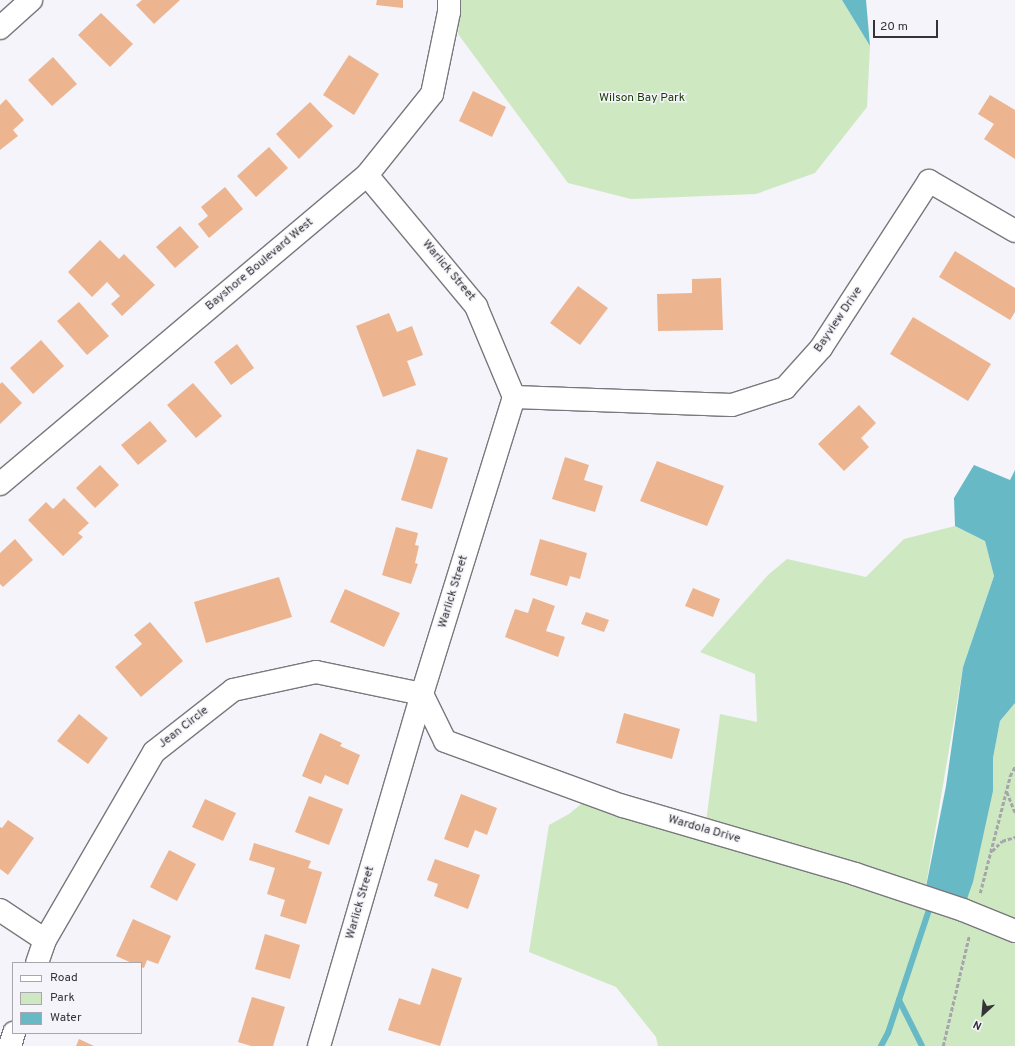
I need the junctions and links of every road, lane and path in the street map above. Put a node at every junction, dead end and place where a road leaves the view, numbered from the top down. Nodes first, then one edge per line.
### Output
1 (31, 0) edge
2 (449, 0) edge
3 (0, 28) edge
4 (367, 175) junction
5 (1015, 231) edge
6 (514, 397) junction
7 (0, 484) edge
8 (422, 694) junction
9 (1015, 766) edge
10 (1006, 791) junction
11 (1015, 812) edge
12 (1015, 837) edge
13 (991, 852) junction
14 (971, 904) junction
15 (0, 910) edge
16 (1015, 931) edge
17 (970, 933) dead end
18 (45, 940) junction
19 (37, 962) edge
20 (14, 1034) edge
21 (10, 1046) edge
22 (319, 1046) edge
23 (943, 1046) edge

1 - 3 street
2 - 4 street, Bayshore Boulevard West
4 - 6 street, Warlick Street
4 - 7 street, Bayshore Boulevard West
5 - 6 street, Bayview Drive
6 - 8 street, Warlick Street
8 - 14 street, Wardola Drive
8 - 18 street, Jean Circle
8 - 22 street, Warlick Street
9 - 10 path
10 - 11 path
10 - 13 path
12 - 13 path
13 - 14 path
14 - 16 street, Wardola Drive
15 - 18 street
17 - 23 path
18 - 19 street, Jean Circle
20 - 21 street

